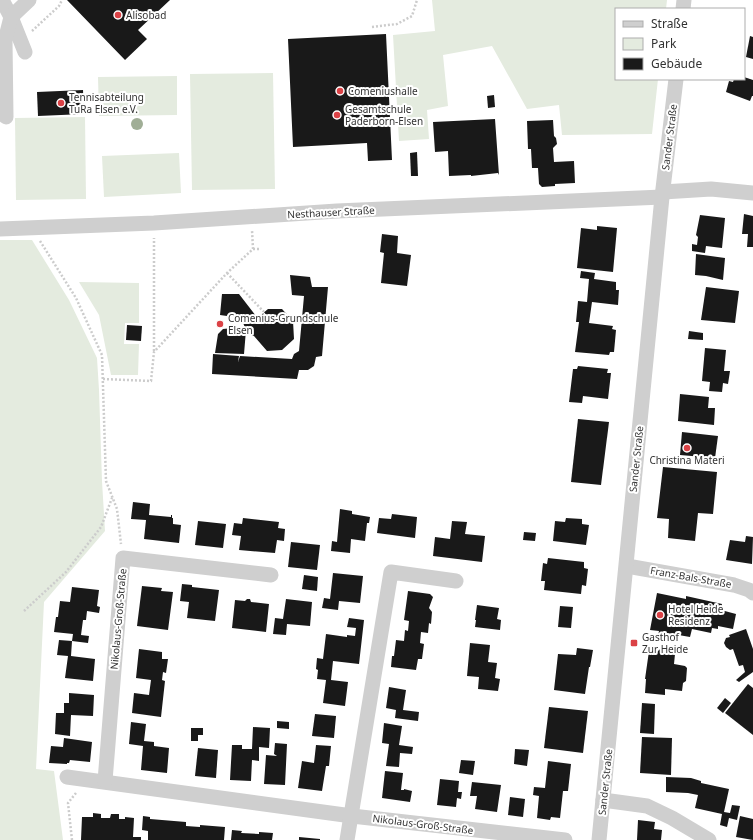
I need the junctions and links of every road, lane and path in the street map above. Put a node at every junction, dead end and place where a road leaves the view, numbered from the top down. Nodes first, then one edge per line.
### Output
1 (2, 0) edge
2 (29, 0) edge
3 (62, 0) edge
4 (417, 0) edge
5 (12, 17) junction
6 (372, 27) dead end
7 (22, 45) joint
8 (676, 80) edge
9 (6, 117) dead end
10 (753, 193) edge
11 (662, 195) junction
12 (251, 216) junction
13 (154, 223) junction
14 (31, 228) junction
15 (0, 229) edge
16 (253, 249) junction
17 (261, 249) dead end
18 (227, 273) junction
19 (264, 312) dead end
20 (154, 352) junction
21 (103, 378) junction
22 (112, 497) junction
23 (123, 558) junction
24 (627, 566) junction
25 (271, 575) dead end
26 (456, 581) dead end
27 (753, 594) edge
28 (24, 611) dead end
29 (67, 777) dead end
30 (87, 779) junction
31 (105, 782) junction
32 (603, 800) junction
33 (352, 816) junction
34 (72, 840) edge
35 (347, 840) edge
36 (565, 840) edge
37 (600, 840) edge
38 (709, 840) edge

1 - 5 street
2 - 5 street
3 - 7 path
4 - 6 path
5 - 7 street
5 - 9 street
8 - 11 street, Sander Straße
10 - 11 street, Nesthauser Straße
11 - 12 street, Nesthauser Straße
11 - 24 street, Sander Straße
12 - 13 street, Nesthauser Straße
12 - 16 path
13 - 14 street, Nesthauser Straße
13 - 20 path
14 - 15 street, Nesthauser Straße
14 - 21 path
16 - 17 path
16 - 18 path
18 - 19 path
18 - 20 path
20 - 21 path
21 - 22 path
22 - 23 path
22 - 28 path
23 - 25 street, Nikolaus-Groß-Straße
23 - 31 street, Nikolaus-Groß-Straße
24 - 27 street, Franz-Bals-Straße
24 - 32 street, Sander Straße
26 - 33 street
29 - 30 street, Nikolaus-Groß-Straße
30 - 31 street, Nikolaus-Groß-Straße
30 - 34 path
31 - 33 street, Nikolaus-Groß-Straße
32 - 37 street, Sander Straße
32 - 38 street
33 - 35 street
33 - 36 street, Nikolaus-Groß-Straße

